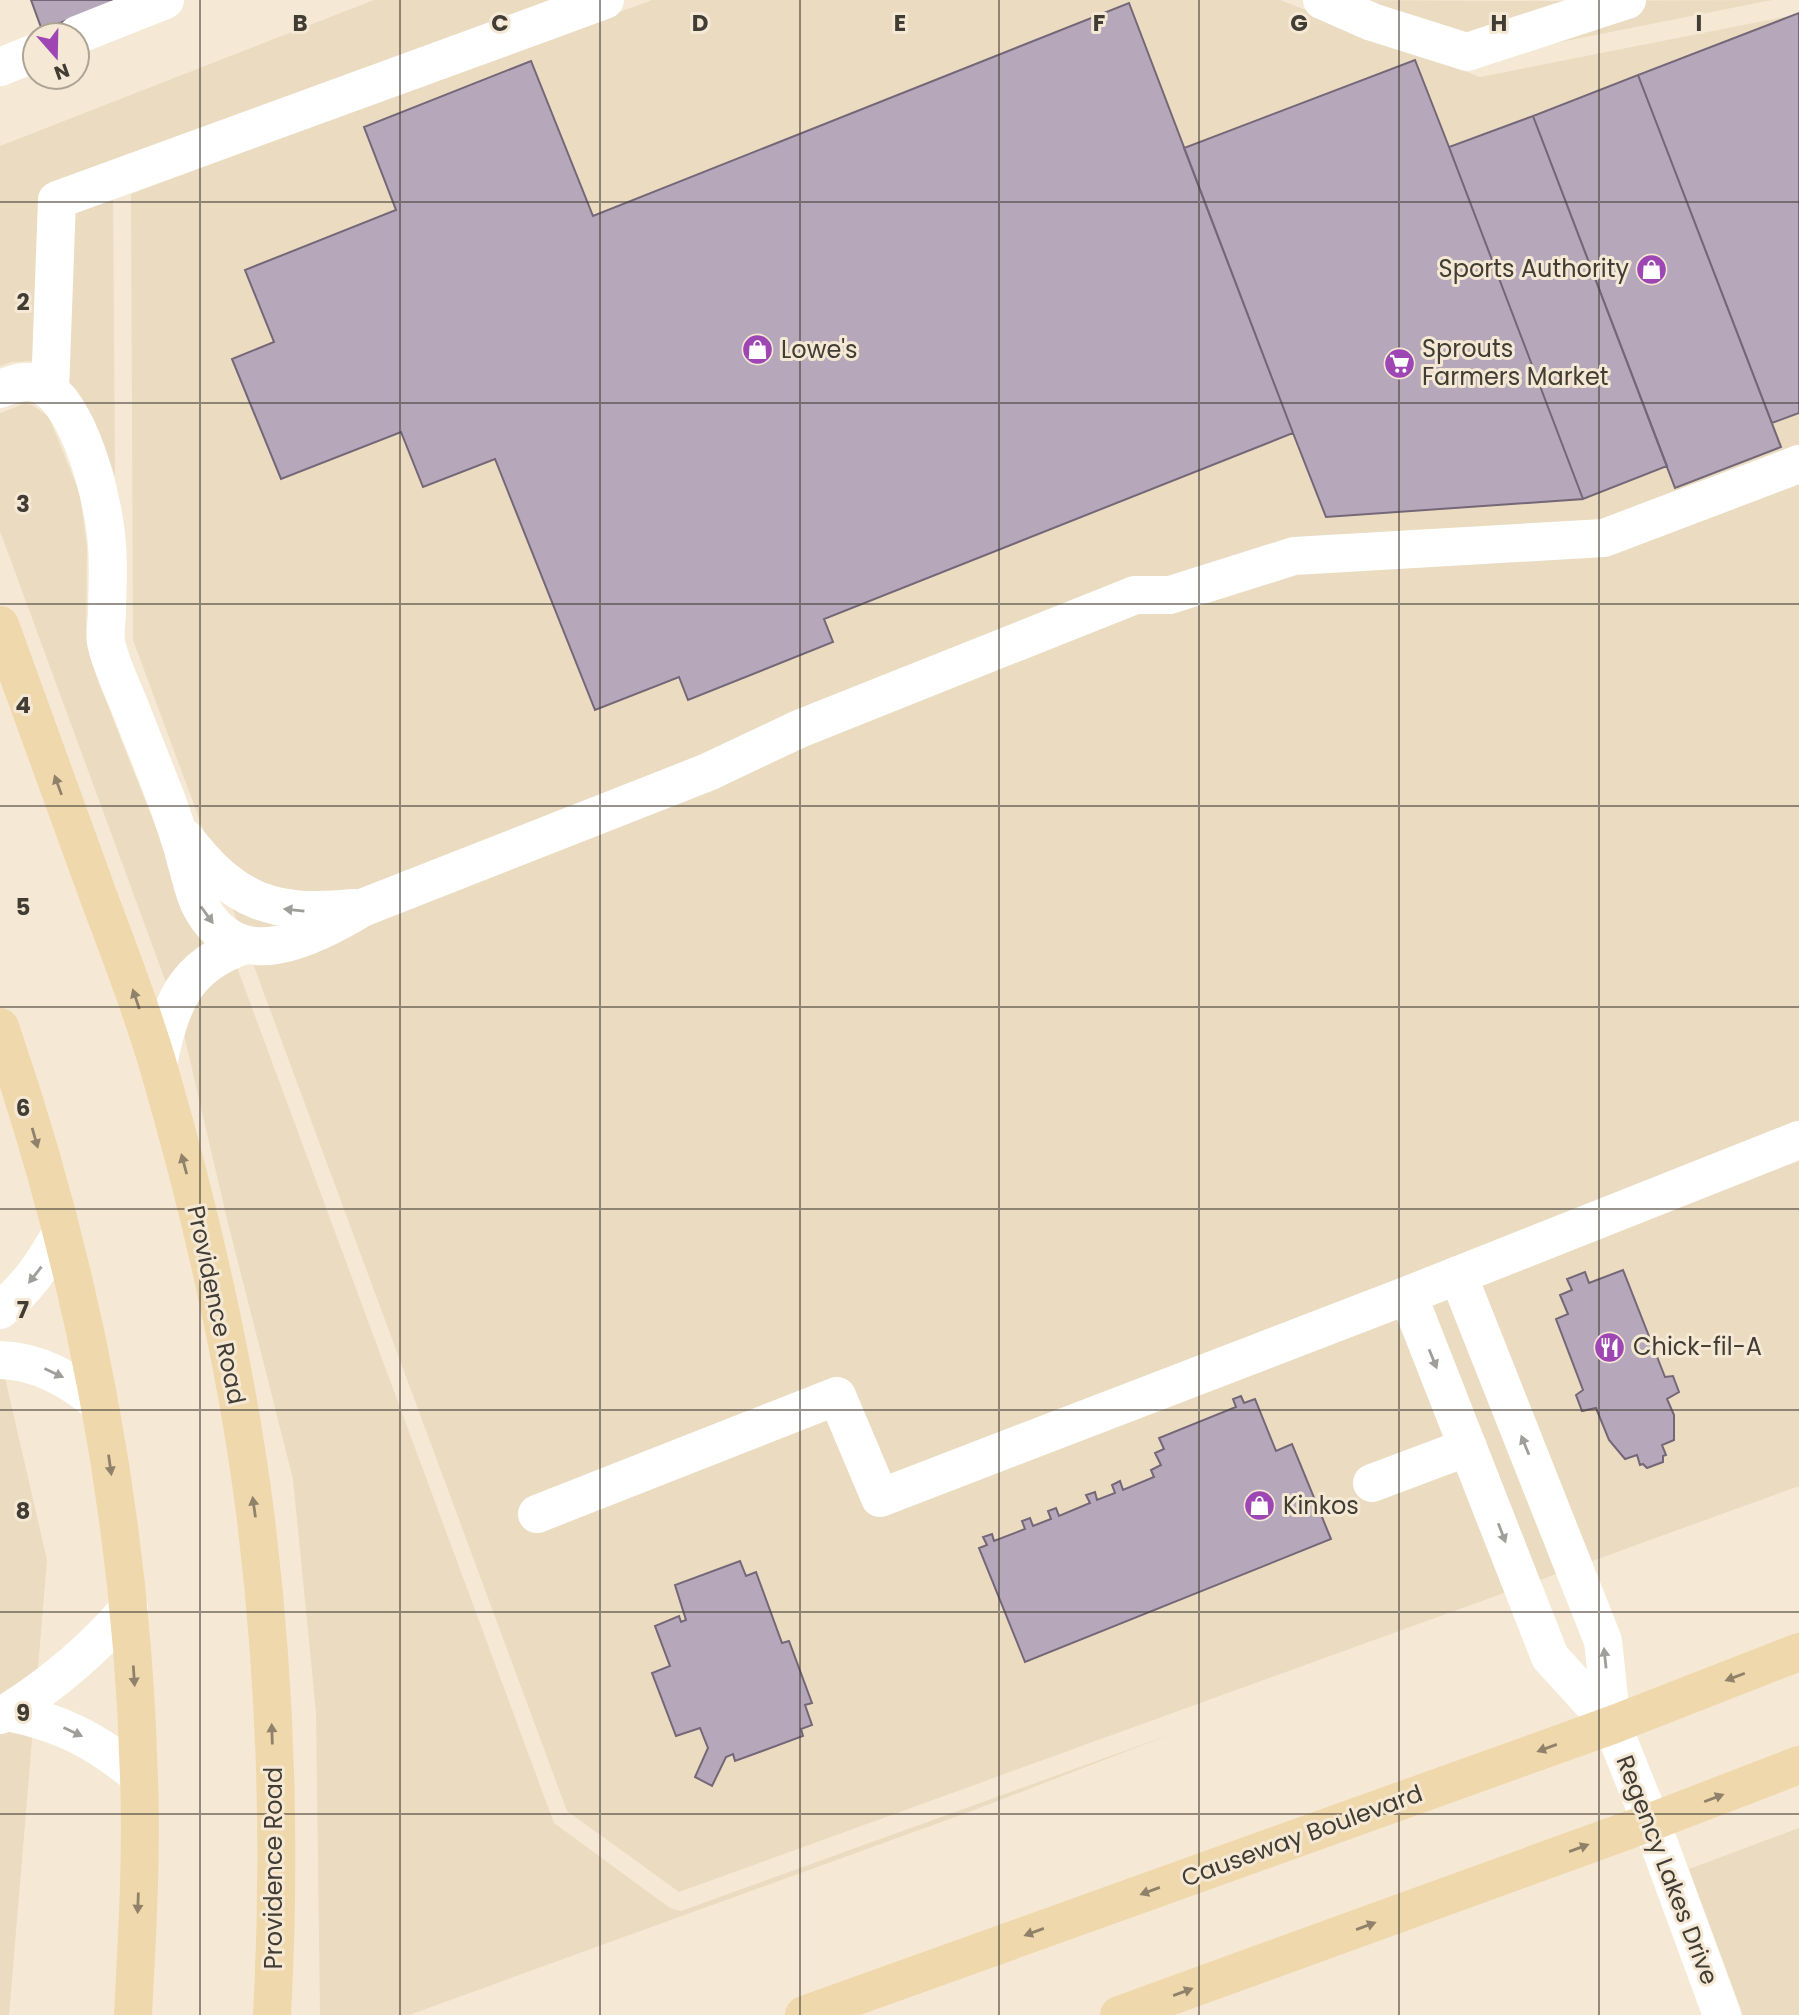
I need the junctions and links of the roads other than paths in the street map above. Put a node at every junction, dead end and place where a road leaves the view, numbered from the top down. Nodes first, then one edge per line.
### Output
1 (165, 0) edge
2 (605, 0) edge
3 (1322, 0) edge
4 (1627, 0) edge
5 (91, 30) edge
6 (21, 58) edge
7 (0, 67) edge
8 (0, 390) edge
9 (50, 391) junction
10 (1799, 464) edge
11 (0, 625) edge
12 (177, 828) junction
13 (362, 908) junction
14 (245, 945) junction
15 (0, 1027) edge
16 (158, 1064) junction
17 (1799, 1140) edge
18 (61, 1233) junction
19 (1458, 1275) junction
20 (1408, 1296) junction
21 (0, 1310) edge
22 (0, 1360) edge
23 (100, 1404) junction
24 (1468, 1447) junction
25 (1372, 1483) dead end
26 (537, 1514) dead end
27 (129, 1608) junction
28 (1799, 1653) edge
29 (4, 1714) edge
30 (1612, 1726) junction
31 (1799, 1765) edge
32 (139, 1776) junction
33 (1651, 1822) junction
34 (274, 1973) junction
35 (133, 2015) edge
36 (272, 2015) edge
37 (296, 2015) edge
38 (804, 2015) edge
39 (1119, 2015) edge
40 (1722, 2015) edge

1 - 5 street
2 - 9 street
3 - 4 street
6 - 7 street
8 - 9 street
9 - 12 street
10 - 13 street
16 -> 11 main road, Providence Road
13 -> 12 street
12 -> 14 street
13 - 14 street
14 - 16 street
15 -> 18 main road
34 -> 16 main road, Providence Road
17 - 19 street
18 -> 21 street
18 - 23 main road
19 - 20 street
30 -> 19 street
20 -> 24 street
20 - 26 street
22 -> 23 street
23 -> 27 main road
24 - 25 street
24 -> 30 street
27 - 29 street
27 -> 32 main road
28 -> 30 main road, Causeway Boulevard
29 -> 32 street
30 - 33 street, Regency Lakes Drive
30 -> 38 main road, Causeway Boulevard
33 -> 31 main road
32 -> 35 main road
39 -> 33 main road
33 - 40 street, Regency Lakes Drive
34 - 36 main road, Providence Road
34 - 37 main road

